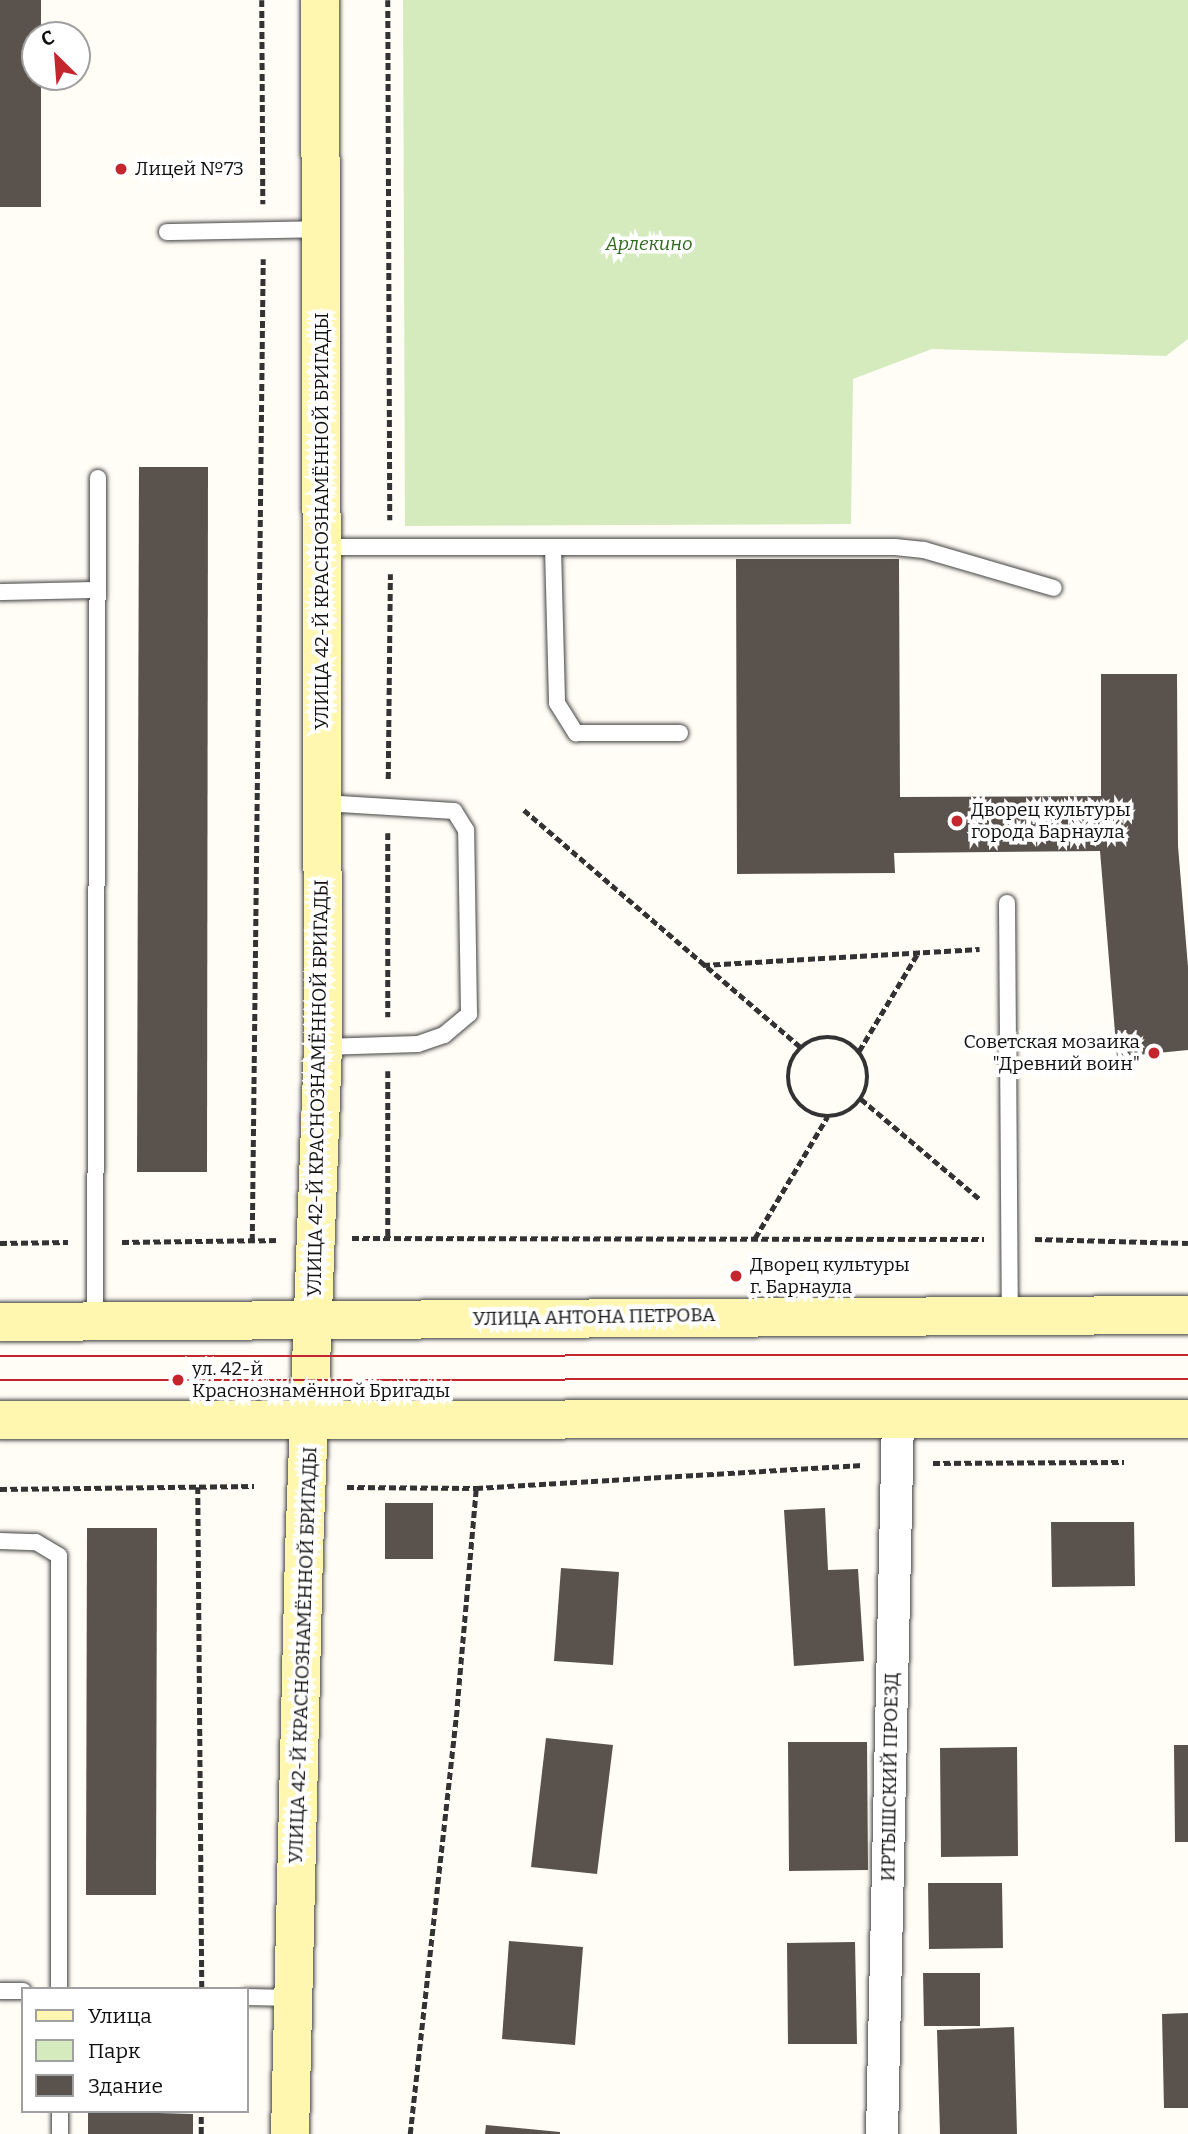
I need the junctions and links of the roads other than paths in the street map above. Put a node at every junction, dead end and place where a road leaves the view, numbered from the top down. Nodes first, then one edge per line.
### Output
1 (320, 0) edge
2 (321, 229) junction
3 (167, 232) dead end
4 (98, 478) dead end
5 (324, 547) junction
6 (553, 548) junction
7 (1054, 588) dead end
8 (97, 590) junction
9 (0, 592) edge
10 (680, 733) dead end
11 (323, 803) junction
12 (1007, 902) dead end
13 (323, 1047) junction
14 (1010, 1314) junction
15 (1188, 1315) edge
16 (312, 1320) junction
17 (95, 1321) junction
18 (0, 1322) edge
19 (1188, 1419) edge
20 (0, 1420) edge
21 (312, 1420) junction
22 (898, 1420) junction
23 (0, 1541) edge
24 (59, 1987) edge
25 (0, 1991) edge
26 (21, 1991) edge
27 (248, 1997) edge
28 (292, 1998) junction
29 (60, 2113) edge
30 (60, 2134) edge
31 (290, 2134) edge
32 (882, 2134) edge

1 - 2 main road, УЛИЦА 42-Й КРАСНОЗНАМЁННОЙ БРИГАДЫ
2 - 3 lane
2 - 5 main road, УЛИЦА 42-Й КРАСНОЗНАМЁННОЙ БРИГАДЫ
4 - 8 lane
5 - 6 lane
5 - 11 main road, УЛИЦА 42-Й КРАСНОЗНАМЁННОЙ БРИГАДЫ
6 - 7 lane
6 - 10 lane
8 - 9 lane
8 - 17 lane
11 - 13 main road, УЛИЦА 42-Й КРАСНОЗНАМЁННОЙ БРИГАДЫ
11 - 13 lane
12 - 14 lane
13 - 16 main road, УЛИЦА 42-Й КРАСНОЗНАМЁННОЙ БРИГАДЫ
14 - 15 main road, УЛИЦА АНТОНА ПЕТРОВА
14 - 16 main road, УЛИЦА АНТОНА ПЕТРОВА
16 - 17 main road, УЛИЦА АНТОНА ПЕТРОВА
16 - 21 main road, УЛИЦА 42-Й КРАСНОЗНАМЁННОЙ БРИГАДЫ
17 - 18 main road, УЛИЦА АНТОНА ПЕТРОВА
19 - 22 main road
20 - 21 main road
21 - 22 main road
21 - 28 main road, УЛИЦА 42-Й КРАСНОЗНАМЁННОЙ БРИГАДЫ
22 - 32 street, ИРТЫШСКИЙ ПРОЕЗД
23 - 24 lane
25 - 26 lane
27 - 28 lane
28 - 31 main road, УЛИЦА 42-Й КРАСНОЗНАМЁННОЙ БРИГАДЫ
29 - 30 lane

